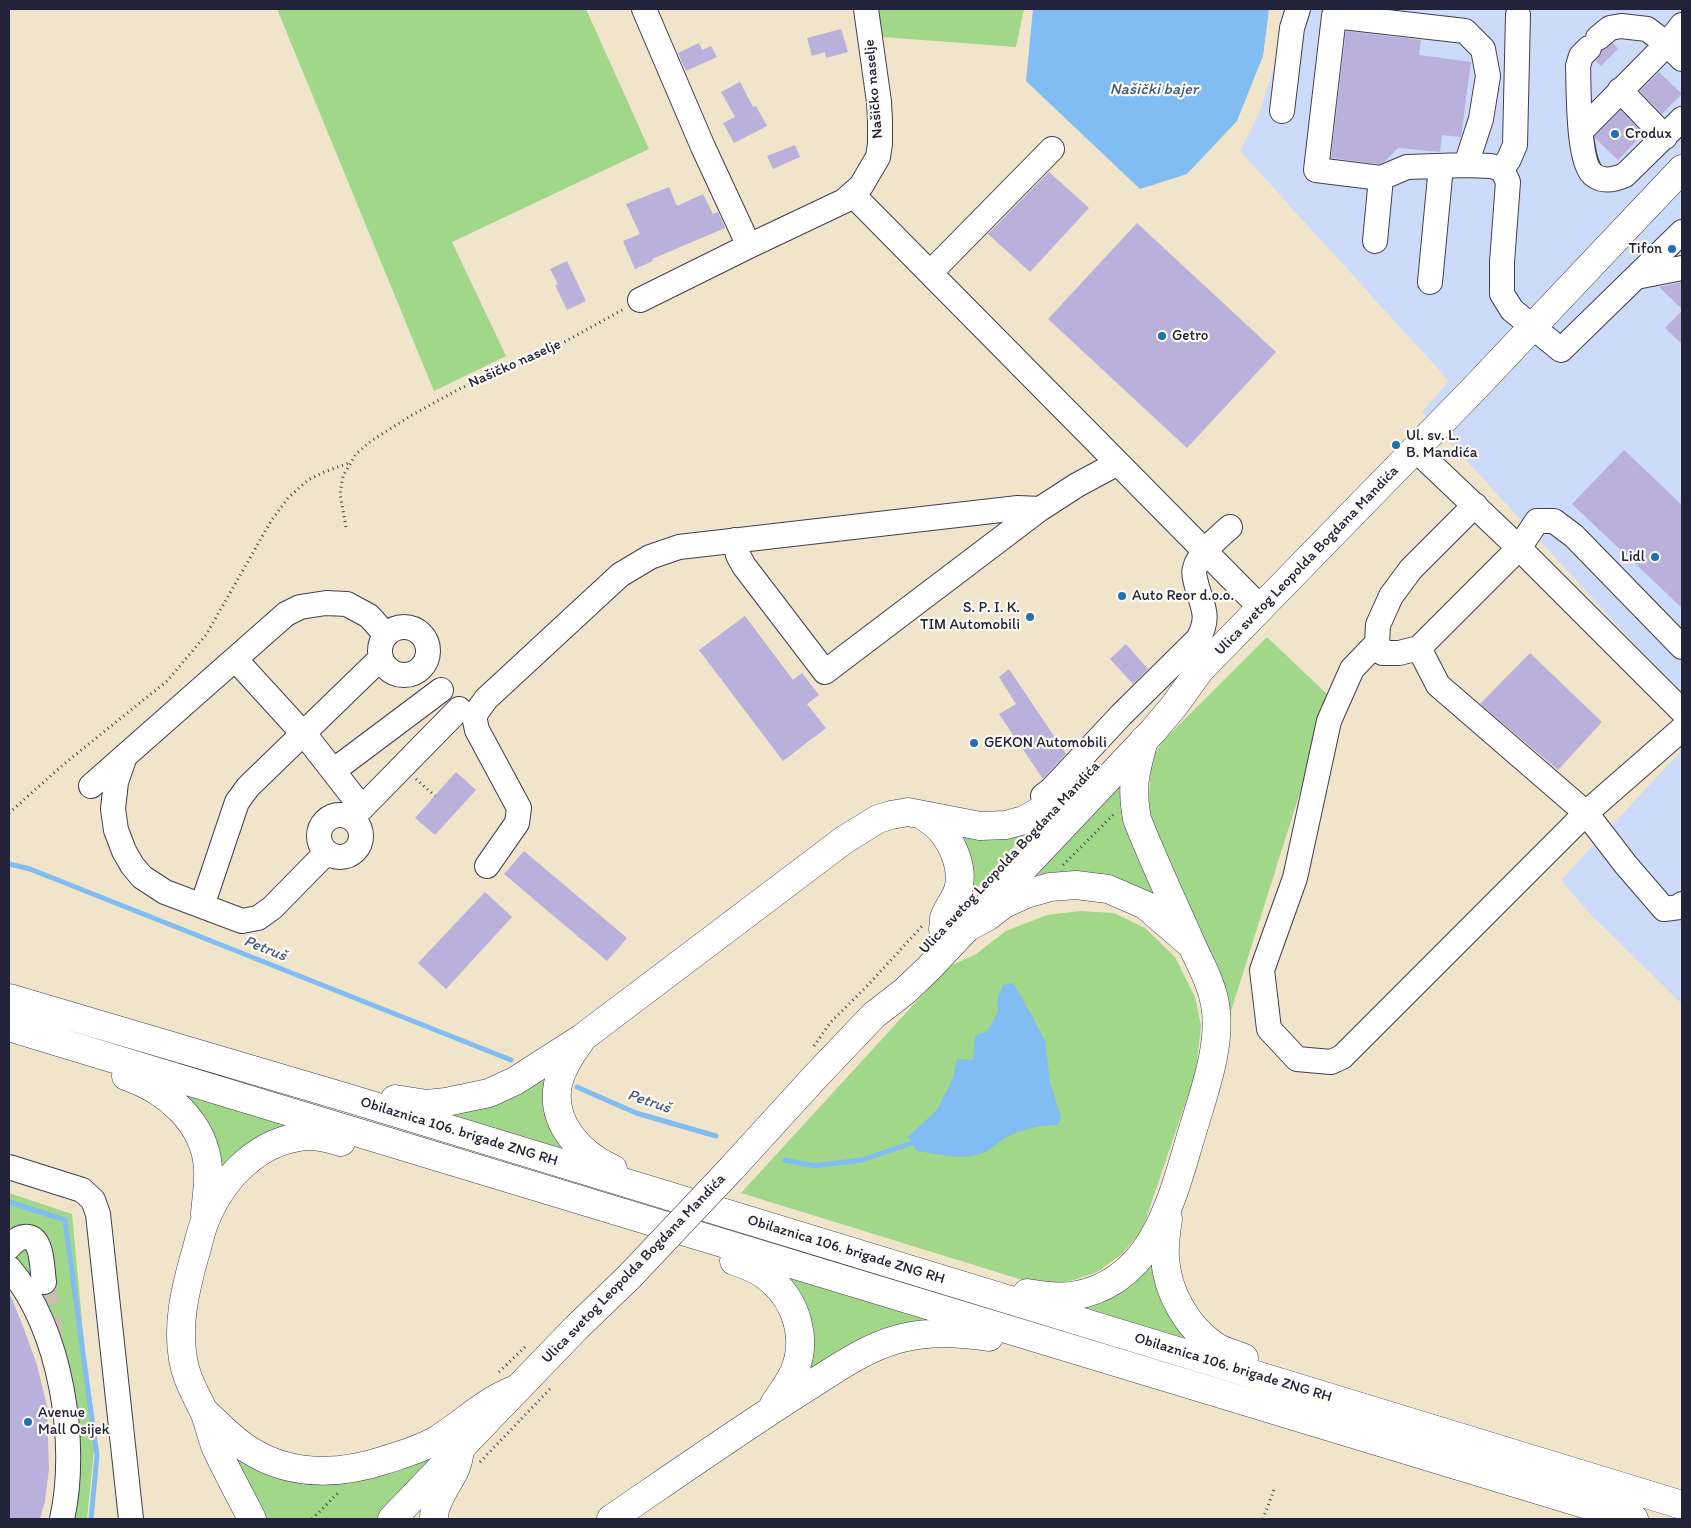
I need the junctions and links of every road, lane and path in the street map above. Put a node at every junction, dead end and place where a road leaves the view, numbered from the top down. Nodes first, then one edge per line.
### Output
1 (644, 9) edge
2 (866, 9) edge
3 (1298, 9) edge
4 (1518, 15) dead end
5 (1682, 25) edge
6 (1675, 51) edge
7 (1620, 90) junction
8 (1282, 111) dead end
9 (1682, 120) edge
10 (1581, 131) junction
11 (1665, 137) junction
12 (1052, 149) dead end
13 (1648, 154) junction
14 (1466, 165) junction
15 (1441, 166) junction
16 (1502, 169) junction
17 (1382, 178) junction
18 (1674, 178) edge
19 (853, 195) junction
20 (1682, 232) edge
21 (1375, 241) dead end
22 (749, 246) junction
23 (1682, 268) edge
24 (930, 273) junction
25 (1636, 277) junction
26 (1430, 282) dead end
27 (640, 300) joint
28 (1532, 328) junction
29 (1415, 449) junction
30 (351, 462) junction
31 (1118, 463) junction
32 (1474, 505) junction
33 (1040, 509) junction
34 (1230, 526) dead end
35 (346, 527) dead end
36 (735, 540) junction
37 (1519, 548) junction
38 (1205, 552) junction
39 (1261, 608) junction
40 (386, 635) junction
41 (1377, 643) junction
42 (1682, 647) edge
43 (1419, 648) junction
44 (381, 658) junction
45 (235, 659) junction
46 (421, 668) junction
47 (1200, 670) junction
48 (441, 690) junction
49 (1682, 711) edge
50 (466, 712) junction
51 (1682, 729) edge
52 (302, 733) junction
53 (1144, 740) junction
54 (125, 756) junction
55 (402, 767) junction
56 (333, 771) junction
57 (91, 786) dead end
58 (1070, 794) junction
59 (435, 796) dead end
60 (1043, 796) dead end
61 (9, 812) edge
62 (357, 813) junction
63 (1586, 813) junction
64 (922, 815) junction
65 (326, 853) junction
66 (487, 866) dead end
67 (124, 873) dead end
68 (165, 892) junction
69 (1682, 904) edge
70 (202, 906) junction
71 (945, 927) junction
72 (1191, 944) junction
73 (9, 998) edge
74 (9, 1026) edge
75 (582, 1038) junction
76 (63, 1043) junction
77 (811, 1050) dead end
78 (351, 1099) junction
79 (405, 1147) junction
80 (9, 1167) edge
81 (652, 1191) junction
82 (1168, 1209) junction
83 (205, 1221) junction
84 (695, 1235) junction
85 (9, 1248) edge
86 (9, 1268) edge
87 (44, 1282) tunnel mouth
88 (988, 1294) junction
89 (1046, 1341) junction
90 (1280, 1383) junction
91 (518, 1388) junction
92 (204, 1412) junction
93 (769, 1412) junction
94 (460, 1449) junction
95 (1275, 1487) dead end
96 (1682, 1505) edge
97 (62, 1519) edge
98 (131, 1519) edge
99 (252, 1519) edge
100 (392, 1519) edge
101 (434, 1519) edge
102 (611, 1519) edge
103 (1263, 1519) edge
104 (1634, 1519) edge

1 - 22 street
2 - 19 street, Našičko naselje
3 - 8 street
4 - 16 street
5 - 6 street
6 - 7 street
6 - 10 street
7 - 10 street
7 - 11 street
9 - 11 street
10 - 13 street
11 - 13 street
12 - 24 street
13 - 18 street
14 - 15 street
14 - 16 street
14 - 17 street
15 - 17 street
15 - 26 street
16 - 28 street
17 - 21 street
18 - 28 main road, Ulica svetog Leopolda Bogdana Mandića
19 - 22 street, Našičko naselje
19 - 24 street
20 - 25 street
22 - 27 street, Našičko naselje
23 - 25 street
24 - 31 street
25 - 28 street
27 - 30 path, Našičko naselje
28 - 29 main road, Ulica svetog Leopolda Bogdana Mandića
29 - 32 street
29 - 39 main road, Ulica svetog Leopolda Bogdana Mandića
30 - 35 path, Našičko naselje
30 - 61 path
31 - 33 street
31 - 38 street
32 - 37 street
32 - 41 street
33 - 36 street
33 - 36 street
34 - 38 street
36 - 50 street
37 - 42 street
37 - 43 street
37 - 49 street
38 - 39 street
38 - 60 street
39 - 47 main road, Ulica svetog Leopolda Bogdana Mandića
40 - 44 street
40 - 45 street
40 - 46 street
41 - 43 street
41 - 63 street
43 - 63 street
44 - 46 street
44 - 52 street
45 - 52 street
45 - 54 street
46 - 48 street
47 - 53 main road, Ulica svetog Leopolda Bogdana Mandića
47 - 58 main road, Ulica svetog Leopolda Bogdana Mandića
48 - 50 street
48 - 56 street
50 - 55 street
50 - 66 street
51 - 63 street
52 - 56 street
52 - 70 street
53 - 71 main road, Ulica svetog Leopolda Bogdana Mandića
53 - 72 main road
54 - 57 street
54 - 68 street
55 - 59 path
55 - 62 street
56 - 62 street
58 - 64 main road
58 - 71 main road, Ulica svetog Leopolda Bogdana Mandića
62 - 65 street
62 - 65 street
63 - 69 street
64 - 71 main road
64 - 75 main road
65 - 70 street
67 - 68 street
68 - 70 street
71 - 72 main road
71 - 77 path
71 - 91 main road, Ulica svetog Leopolda Bogdana Mandića, bridge
72 - 82 main road
73 - 78 main road, Obilaznica 106. brigade ZNG RH
74 - 76 main road, Obilaznica 106. brigade ZNG RH
75 - 78 main road
75 - 81 main road
76 - 79 main road, Obilaznica 106. brigade ZNG RH
76 - 83 main road
78 - 81 main road, Obilaznica 106. brigade ZNG RH
79 - 83 main road
79 - 84 main road, Obilaznica 106. brigade ZNG RH
80 - 98 street
81 - 88 main road, Obilaznica 106. brigade ZNG RH
82 - 88 main road
82 - 90 main road
83 - 92 main road
84 - 89 main road, Obilaznica 106. brigade ZNG RH
84 - 93 main road
85 - 87 street
86 - 97 street
88 - 90 main road, Obilaznica 106. brigade ZNG RH
89 - 93 main road
89 - 104 main road, Obilaznica 106. brigade ZNG RH
90 - 96 main road, Obilaznica 106. brigade ZNG RH
91 - 92 main road
91 - 94 main road, Ulica svetog Leopolda Bogdana Mandića
92 - 99 main road
93 - 102 main road
94 - 100 main road, Ulica svetog Leopolda Bogdana Mandića
94 - 101 main road
95 - 103 path

